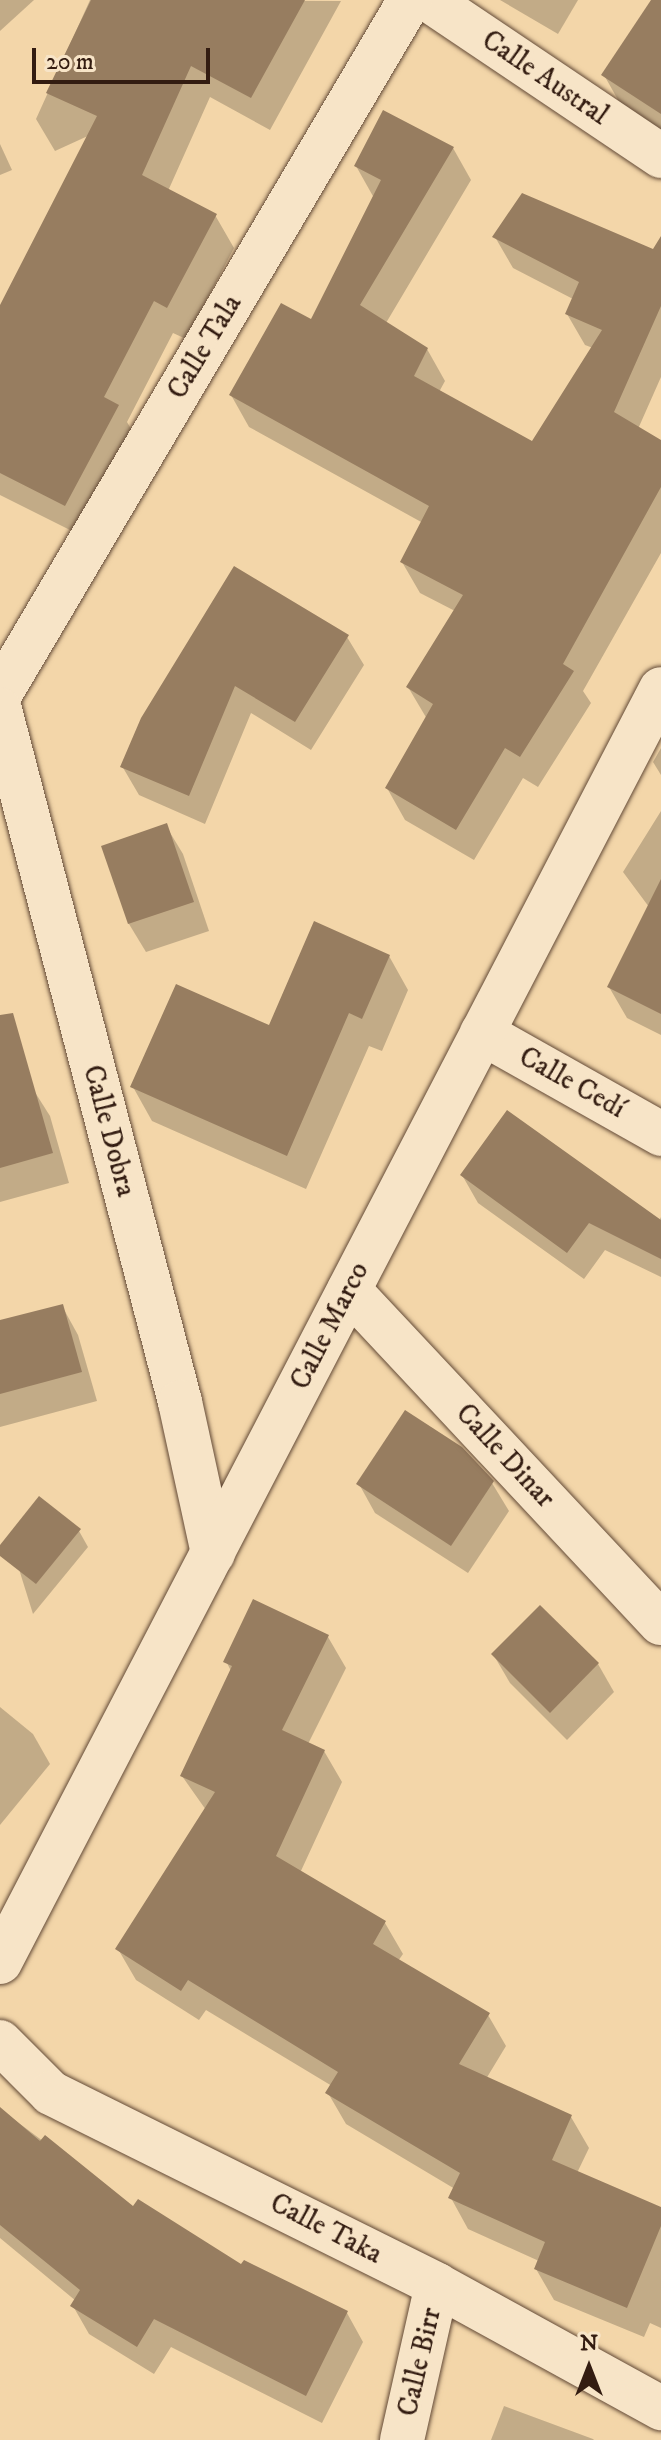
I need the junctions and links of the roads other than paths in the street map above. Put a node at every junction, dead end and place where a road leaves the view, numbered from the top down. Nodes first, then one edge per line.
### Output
1 (410, 0) edge
2 (429, 0) edge
3 (661, 156) edge
4 (661, 689) edge
5 (0, 694) edge
6 (0, 710) edge
7 (482, 1033) junction
8 (661, 1134) edge
9 (349, 1290) junction
10 (213, 1553) junction
11 (661, 1623) edge
12 (0, 1962) edge
13 (0, 2042) edge
14 (437, 2285) junction
15 (661, 2408) edge
16 (402, 2440) edge

1 - 5 street, Calle Tala
2 - 3 street, Calle Austral
4 - 7 street, Calle Marco
6 - 10 street, Calle Dobra
7 - 8 street, Calle Cedí
7 - 9 street, Calle Marco
9 - 10 street, Calle Marco
9 - 11 street, Calle Dinar
10 - 12 street, Calle Marco
13 - 14 street, Calle Taka
14 - 15 street, Calle Taka
14 - 16 street, Calle Birr

